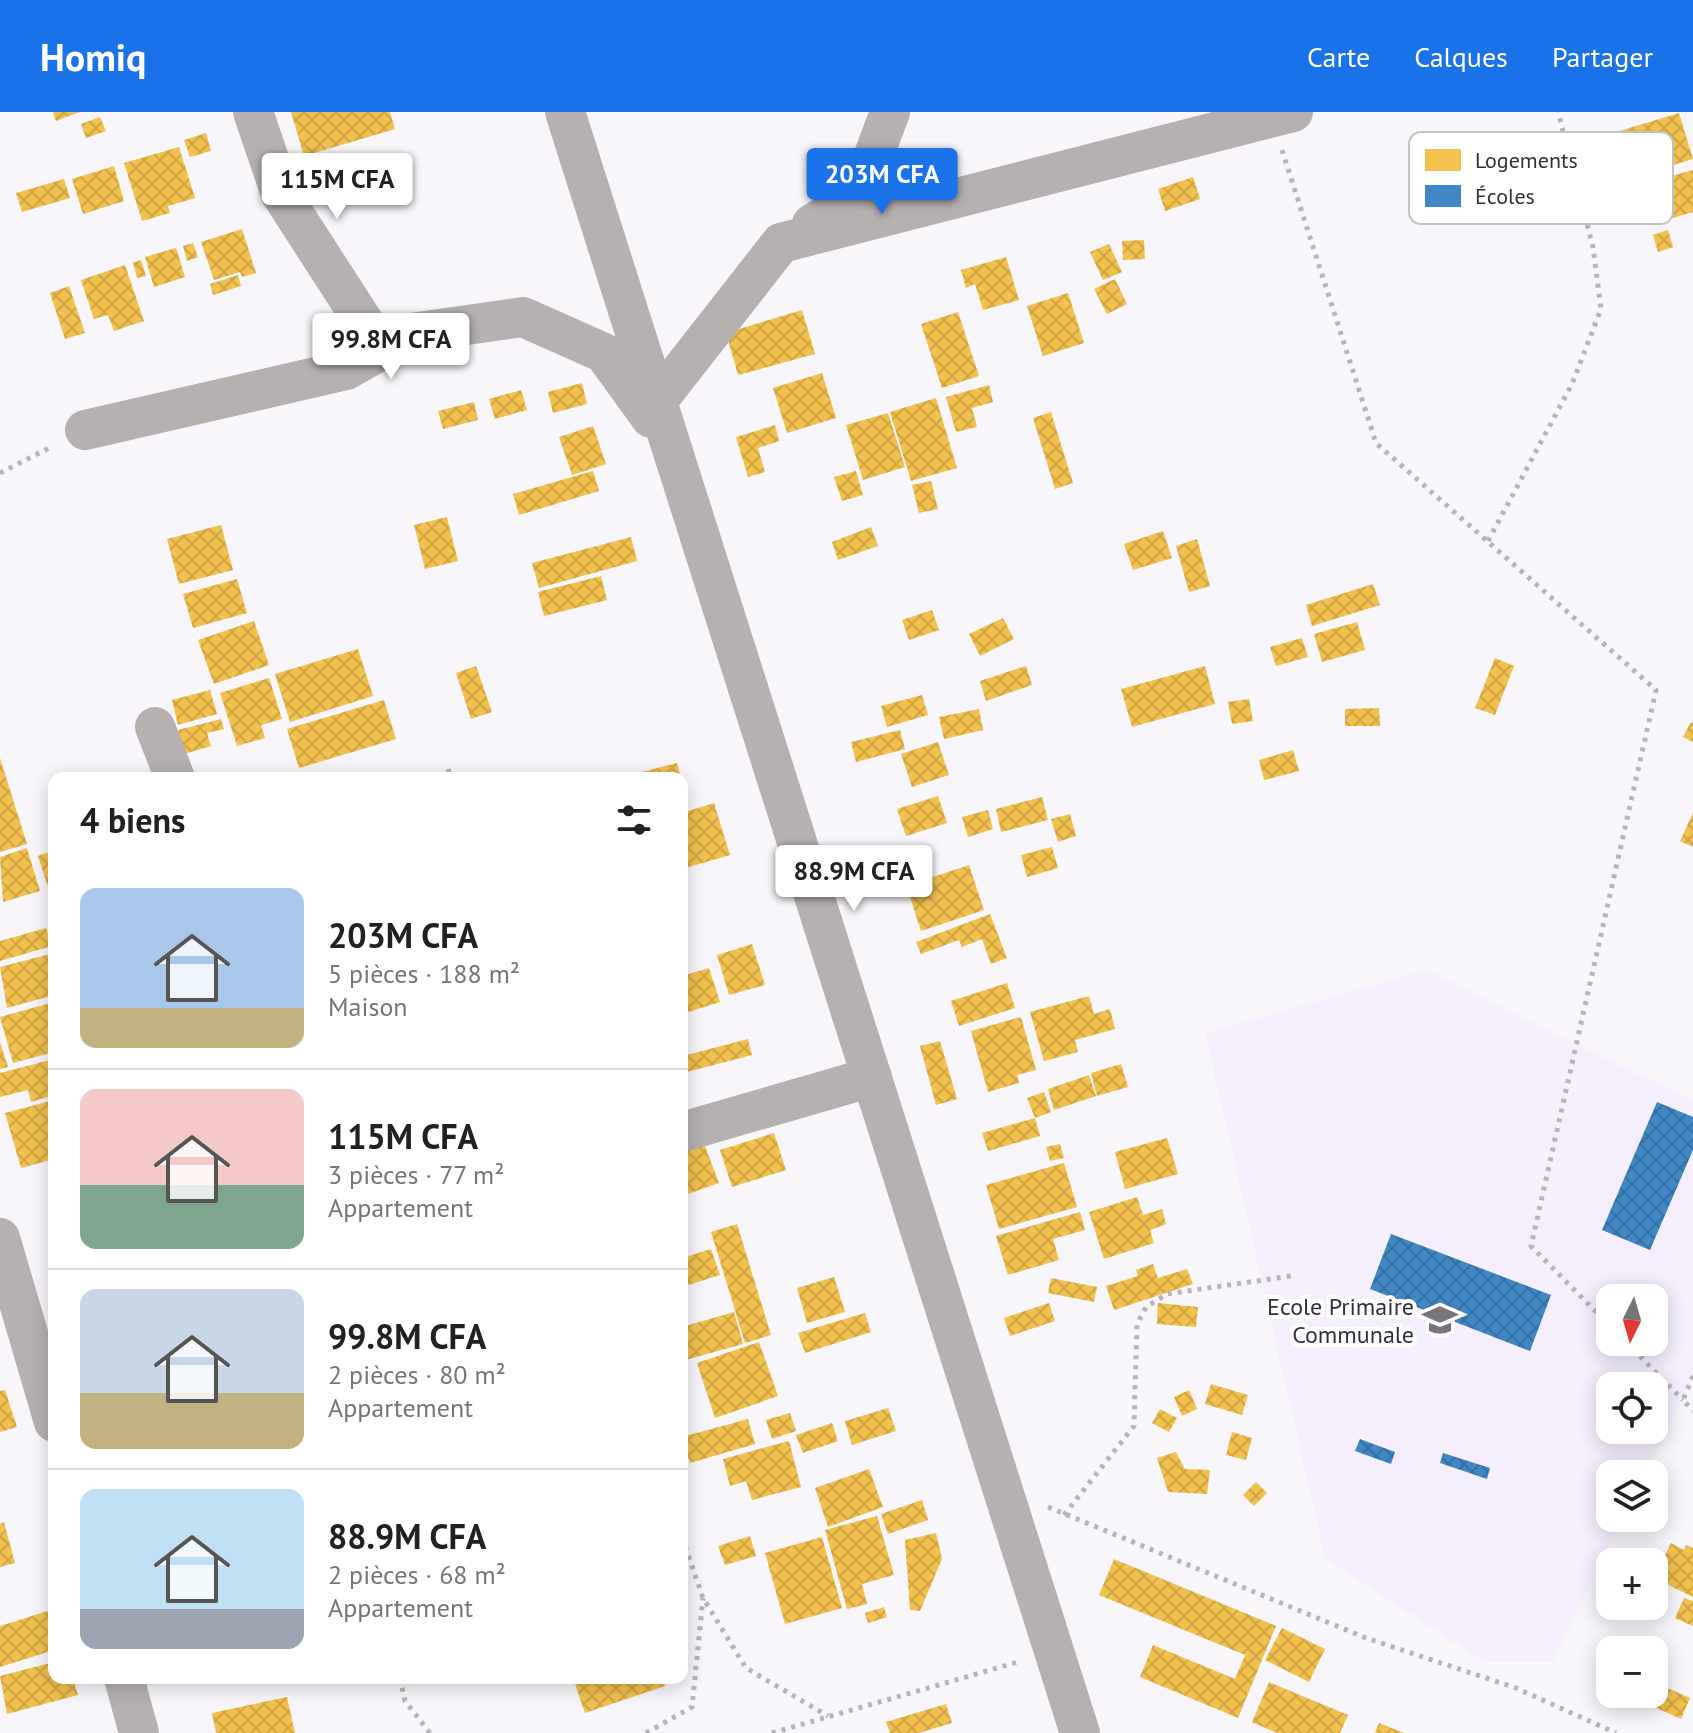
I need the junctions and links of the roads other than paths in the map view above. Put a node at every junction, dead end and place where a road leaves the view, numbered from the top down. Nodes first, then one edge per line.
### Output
1 (253, 112) edge
2 (565, 112) edge
3 (890, 112) edge
4 (1282, 116) edge
5 (781, 243) junction
6 (381, 349) junction
7 (658, 400) junction
8 (85, 430) road end
9 (672, 446) junction
10 (155, 727) dead end
11 (173, 772) edge
12 (872, 1077) junction
13 (688, 1130) edge
14 (0, 1238) edge
15 (26, 1316) edge
16 (48, 1399) edge
17 (126, 1684) edge
18 (139, 1733) edge
19 (1080, 1733) edge

1 - 6 street
2 - 7 street
3 - 5 street
4 - 5 street
5 - 7 street
6 - 8 street
6 - 9 street
7 - 9 street
9 - 12 street
10 - 11 street
12 - 13 street
12 - 19 street
14 - 15 street
15 - 16 street
17 - 18 street

